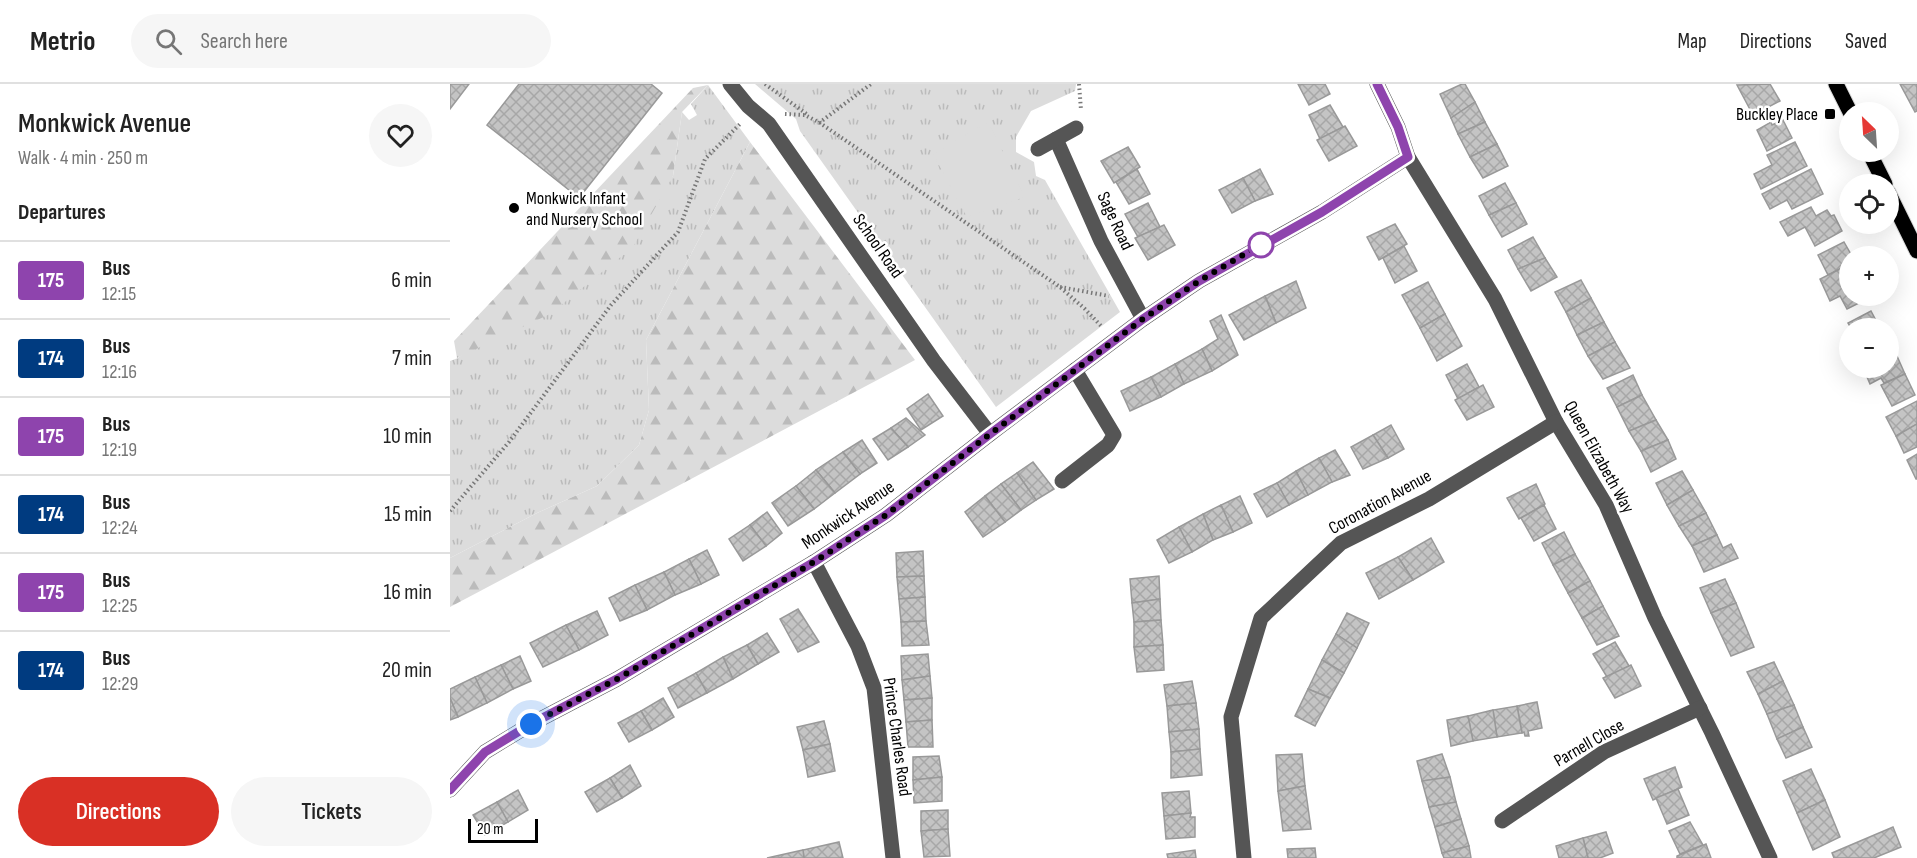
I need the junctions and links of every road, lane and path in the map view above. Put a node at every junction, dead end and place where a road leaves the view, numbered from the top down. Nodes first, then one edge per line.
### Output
1 (730, 84) edge
2 (765, 84) edge
3 (870, 84) edge
4 (1078, 84) edge
5 (1377, 84) edge
6 (1836, 84) edge
7 (1845, 102) edge
8 (742, 122) dead end
9 (820, 123) junction
10 (769, 124) junction
11 (1076, 128) joint
12 (1056, 139) junction
13 (1038, 149) dead end
14 (1408, 157) junction
15 (1899, 214) edge
16 (1917, 251) edge
17 (1060, 287) junction
18 (1133, 300) junction
19 (1143, 319) junction
20 (1111, 342) junction
21 (1075, 370) junction
22 (1556, 422) junction
23 (990, 434) junction
24 (1062, 482) dead end
25 (450, 511) edge
26 (814, 562) junction
27 (1700, 708) junction
28 (452, 785) edge
29 (1502, 821) dead end
30 (893, 858) edge
31 (1244, 858) edge
32 (1770, 858) edge

1 - 10 street, School Road
2 - 9 path
3 - 9 path
4 - 11 path
5 - 14 street, Queen Elizabeth Way
6 - 7 main road
8 - 25 path
9 - 10 path
9 - 17 path
10 - 23 street, School Road
11 - 12 street
12 - 13 street
12 - 18 street, Sage Road
14 - 19 street, Monkwick Avenue
14 - 22 street, Queen Elizabeth Way
15 - 16 main road
17 - 18 path
17 - 20 path
18 - 19 street, Sage Road
19 - 20 street, Monkwick Avenue
20 - 21 street, Monkwick Avenue
21 - 23 street, Monkwick Avenue
21 - 24 street
22 - 27 street, Queen Elizabeth Way
22 - 31 street, Coronation Avenue
23 - 26 street, Monkwick Avenue
26 - 28 street, Monkwick Avenue
26 - 30 street, Prince Charles Road
27 - 29 street, Parnell Close
27 - 32 street, Queen Elizabeth Way

